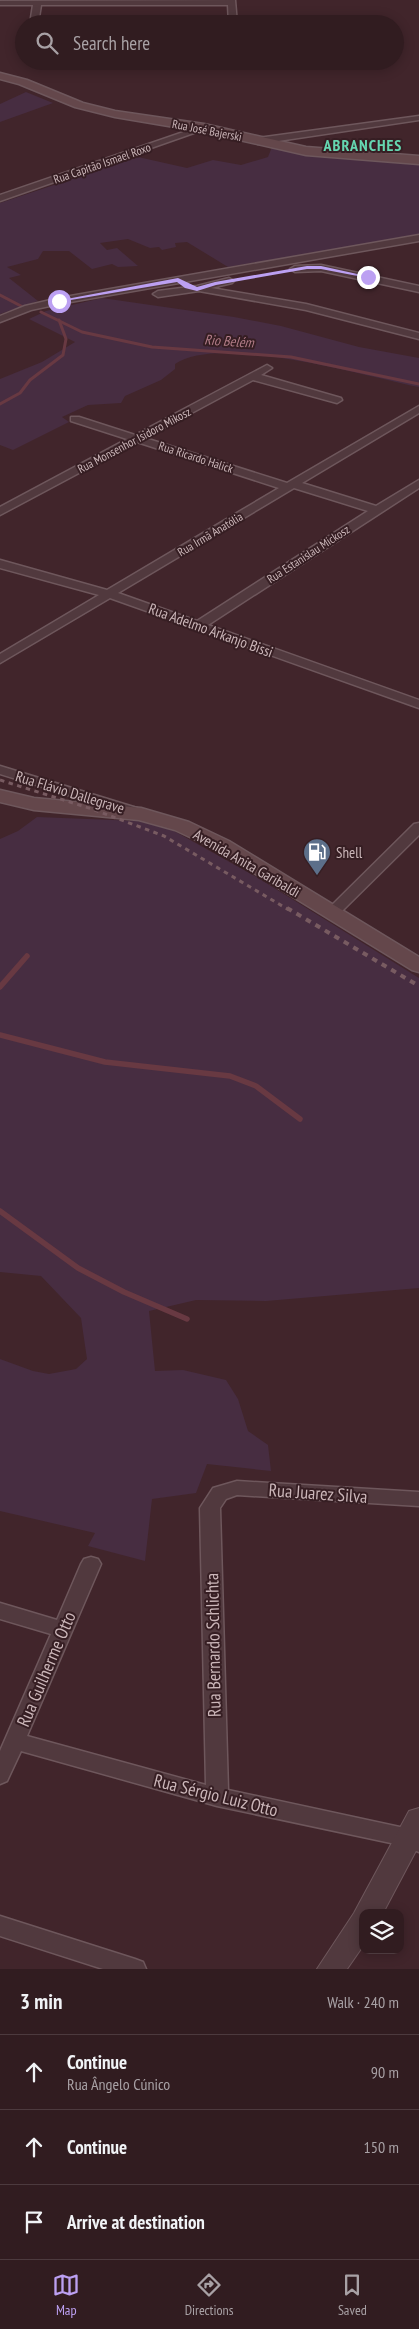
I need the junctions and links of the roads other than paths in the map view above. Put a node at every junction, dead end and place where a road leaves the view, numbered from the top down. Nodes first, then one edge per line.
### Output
1 (38, 1) edge
2 (231, 1) edge
3 (0, 3) edge
4 (36, 15) edge
5 (232, 15) edge
6 (0, 76) edge
7 (419, 118) edge
8 (204, 128) junction
9 (258, 141) junction
10 (419, 160) edge
11 (0, 198) edge
12 (419, 238) edge
13 (192, 278) junction
14 (178, 280) junction
15 (197, 289) junction
16 (419, 289) edge
17 (156, 294) dead end
18 (0, 319) edge
19 (419, 336) edge
20 (267, 368) dead end
21 (252, 376) junction
22 (337, 400) dead end
23 (419, 409) edge
24 (76, 418) dead end
25 (136, 438) junction
26 (419, 483) edge
27 (291, 486) junction
28 (377, 510) junction
29 (0, 512) edge
30 (0, 564) edge
31 (109, 594) junction
32 (198, 626) junction
33 (0, 659) edge
34 (419, 704) edge
35 (0, 770) edge
36 (0, 796) edge
37 (141, 814) junction
38 (419, 827) edge
39 (332, 913) junction
40 (419, 966) edge
41 (218, 1494) joint
42 (419, 1499) edge
43 (91, 1564) dead end
44 (0, 1611) edge
45 (63, 1630) junction
46 (14, 1741) junction
47 (0, 1775) edge
48 (217, 1798) junction
49 (416, 1833) edge
50 (370, 1909) edge
51 (0, 1926) edge
52 (359, 1928) edge
53 (135, 1969) edge
54 (331, 1969) edge

1 - 2 street
1 - 3 street
1 - 4 street
2 - 5 street
6 - 8 main road, Rua José Bajerski
7 - 9 street
8 - 9 main road, Rua José Bajerski
8 - 11 street, Rua Capitão Ismael Roxo
9 - 10 main road, Rua José Bajerski
12 - 13 street
13 - 14 street
13 - 15 street
14 - 15 street
14 - 18 street
15 - 16 street
15 - 17 street
15 - 19 street
20 - 21 street, Rua Monsenhor Isidoro Mikosz
21 - 22 street
21 - 25 street, Rua Monsenhor Isidoro Mikosz
23 - 27 street, Rua Irmã Anatólia
24 - 25 street, Rua Ricardo Halick
25 - 27 street, Rua Ricardo Halick
25 - 29 street, Rua Monsenhor Isidoro Mikosz
26 - 28 street, Rua Estanislau Mickosz
27 - 28 street, Rua Ricardo Halick
27 - 31 street, Rua Irmã Anatólia
28 - 32 street, Rua Estanislau Mickosz
30 - 31 street, Rua Adelmo Arkanjo Bissi
31 - 32 street, Rua Adelmo Arkanjo Bissi
31 - 33 street, Rua Irmã Anatólia
32 - 34 street, Rua Adelmo Arkanjo Bissi
35 - 37 street, Rua Flávio Dallegrave
36 - 37 main road, Avenida Anita Garibaldi
37 - 39 main road, Avenida Anita Garibaldi
38 - 39 street
39 - 40 main road, Avenida Anita Garibaldi
41 - 42 street, Rua Juarez Silva
41 - 48 street, Rua Bernardo Schlichta
43 - 45 street, Rua Guilherme Otto
44 - 45 street
45 - 46 street, Rua Guilherme Otto
46 - 47 street, Rua Guilherme Otto
46 - 48 street, Rua Sérgio Luiz Otto
48 - 49 street, Rua Sérgio Luiz Otto
49 - 50 street
51 - 53 street
52 - 54 street

